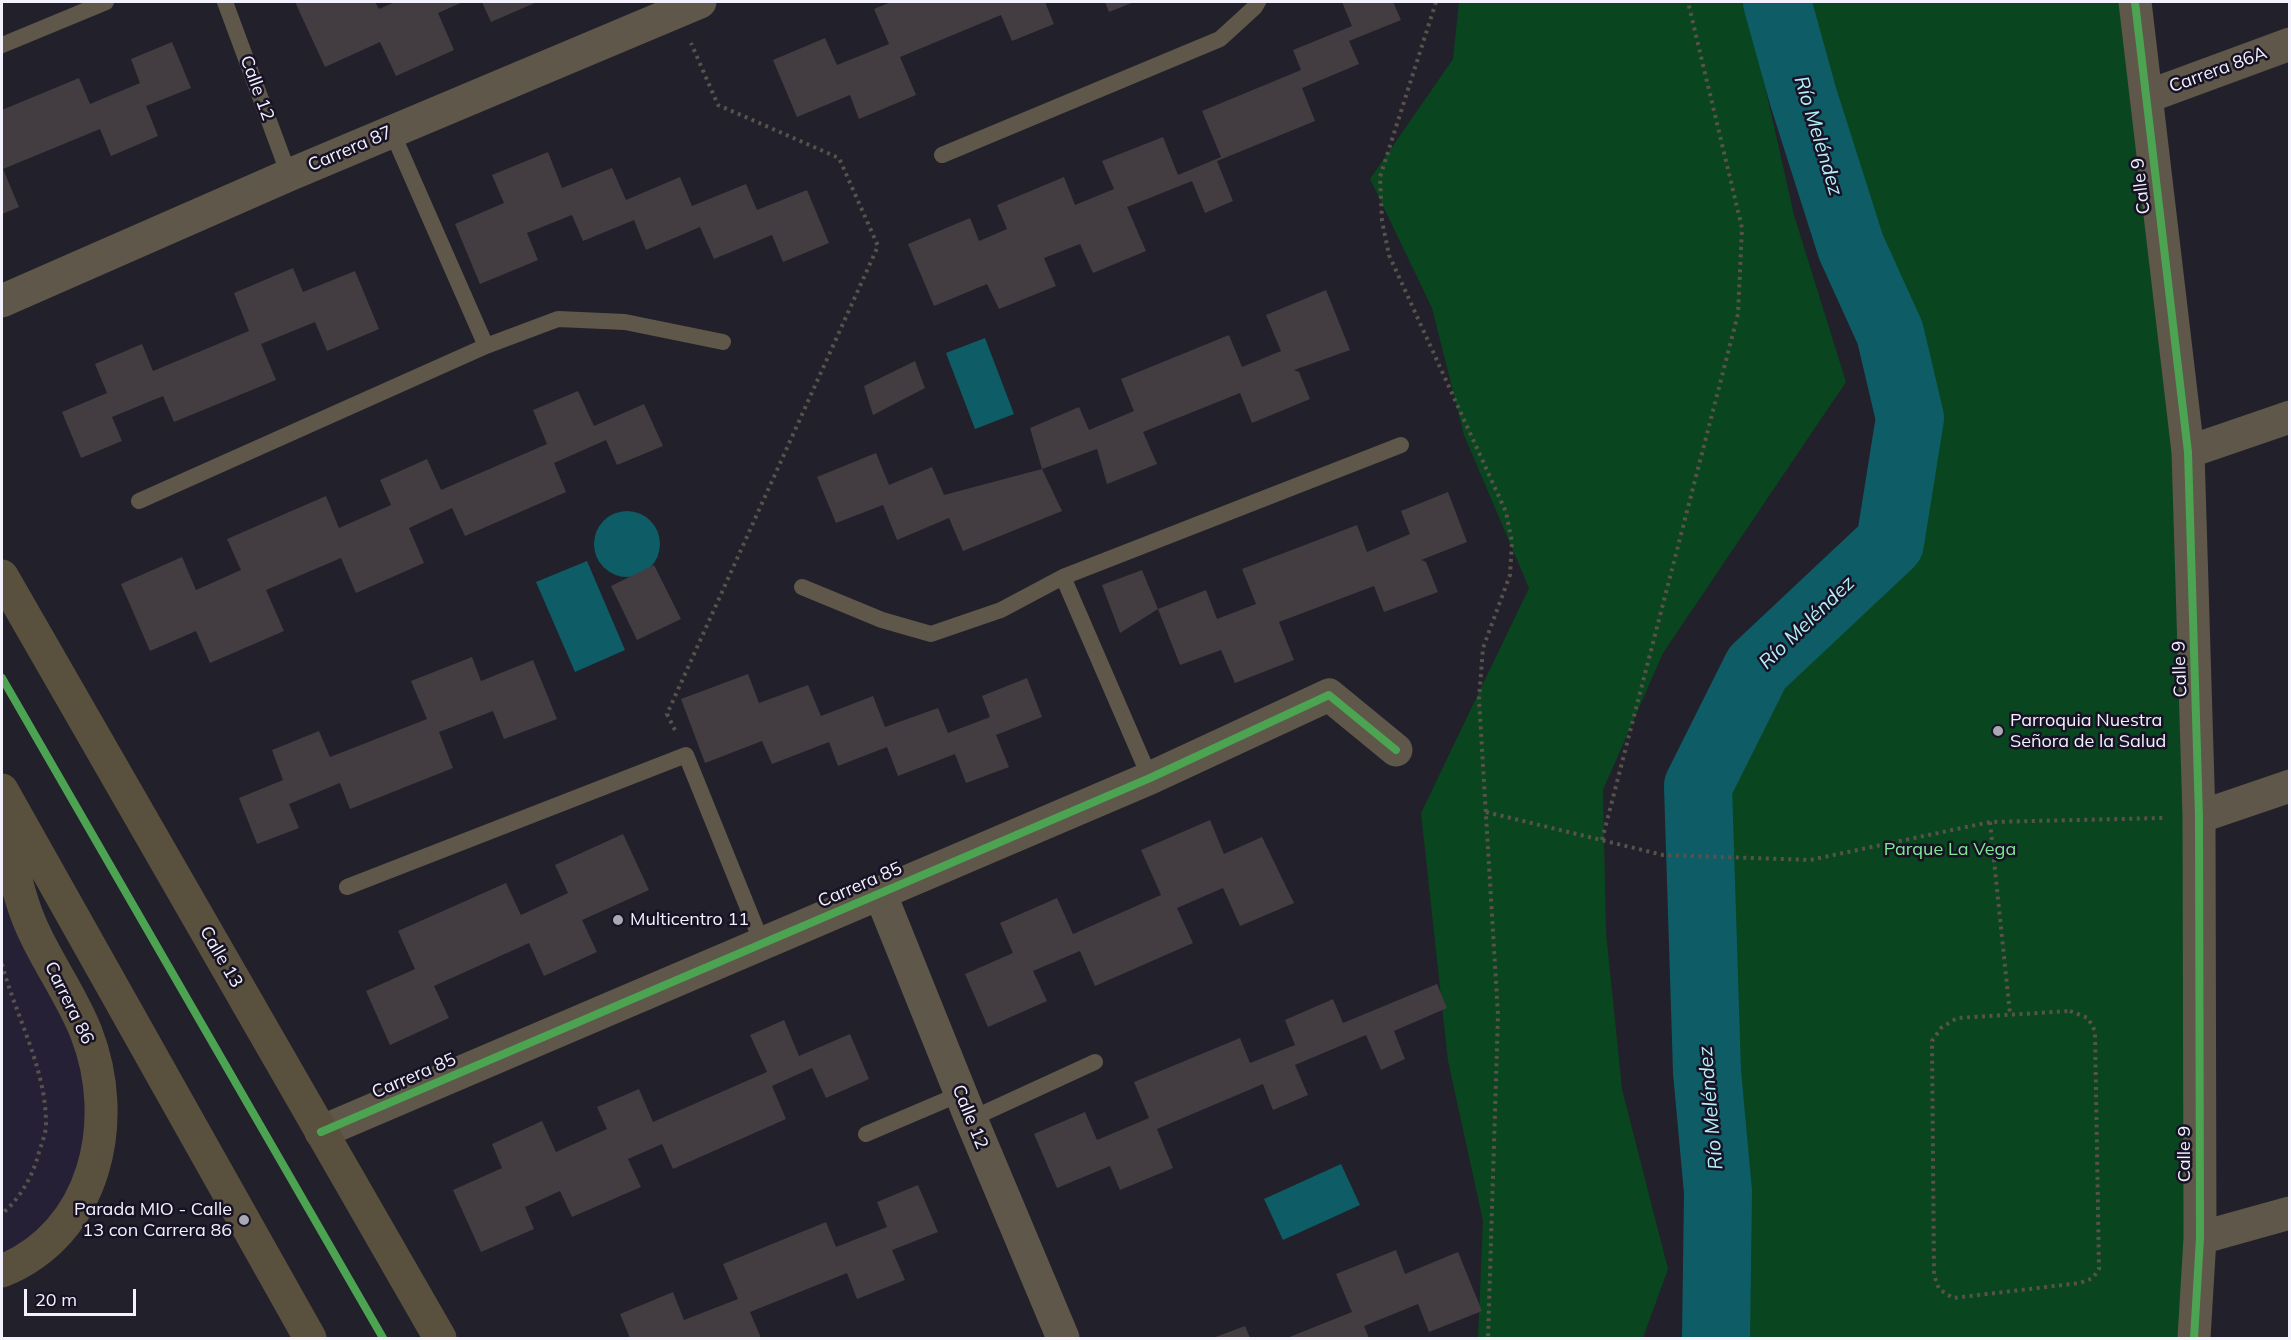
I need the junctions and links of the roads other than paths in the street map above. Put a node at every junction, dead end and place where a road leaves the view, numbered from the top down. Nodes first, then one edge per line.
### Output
1 (106, 2) edge
2 (225, 2) edge
3 (1258, 2) edge
4 (2134, 2) edge
5 (689, 6) edge
6 (2289, 44) edge
7 (2, 45) edge
8 (2146, 97) junction
9 (392, 132) junction
10 (942, 155) dead end
11 (289, 175) junction
12 (2, 301) edge
13 (723, 342) dead end
14 (486, 346) junction
15 (2289, 417) edge
16 (1401, 445) dead end
17 (2188, 452) junction
18 (139, 501) dead end
19 (2, 576) edge
20 (1063, 577) junction
21 (802, 587) dead end
22 (1396, 750) dead end
23 (1150, 778) junction
24 (2289, 786) edge
25 (6, 798) edge
26 (2199, 817) junction
27 (348, 887) dead end
28 (880, 893) junction
29 (762, 944) junction
30 (1095, 1062) dead end
31 (965, 1107) junction
32 (321, 1132) junction
33 (866, 1134) dead end
34 (2289, 1213) edge
35 (2200, 1238) junction
36 (2, 1271) edge
37 (310, 1338) edge
38 (440, 1338) edge
39 (1063, 1338) edge
40 (2194, 1338) edge

1 - 7 lane
2 - 11 lane, Calle 12
3 - 10 lane
4 - 8 street, Calle 9
5 - 9 street, Carrera 87
6 - 8 street, Carrera 86A
8 - 17 street, Calle 9
9 - 11 street, Carrera 87
9 - 14 lane
11 - 12 street, Carrera 87
13 - 14 lane
14 - 18 lane
15 - 17 street
16 - 20 lane
17 - 26 street, Calle 9
19 - 32 main road, Calle 13
20 - 21 lane
20 - 23 lane
22 - 23 street, Carrera 85
23 - 28 street, Carrera 85
24 - 26 street
25 - 36 main road, Carrera 86
25 - 37 main road
26 - 35 street, Calle 9
27 - 29 lane
28 - 29 street, Carrera 85
28 - 31 street, Calle 12
29 - 32 street, Carrera 85
30 - 31 lane
31 - 33 lane
31 - 39 street, Calle 12
32 - 38 main road, Calle 13
34 - 35 street
35 - 40 street, Calle 9

